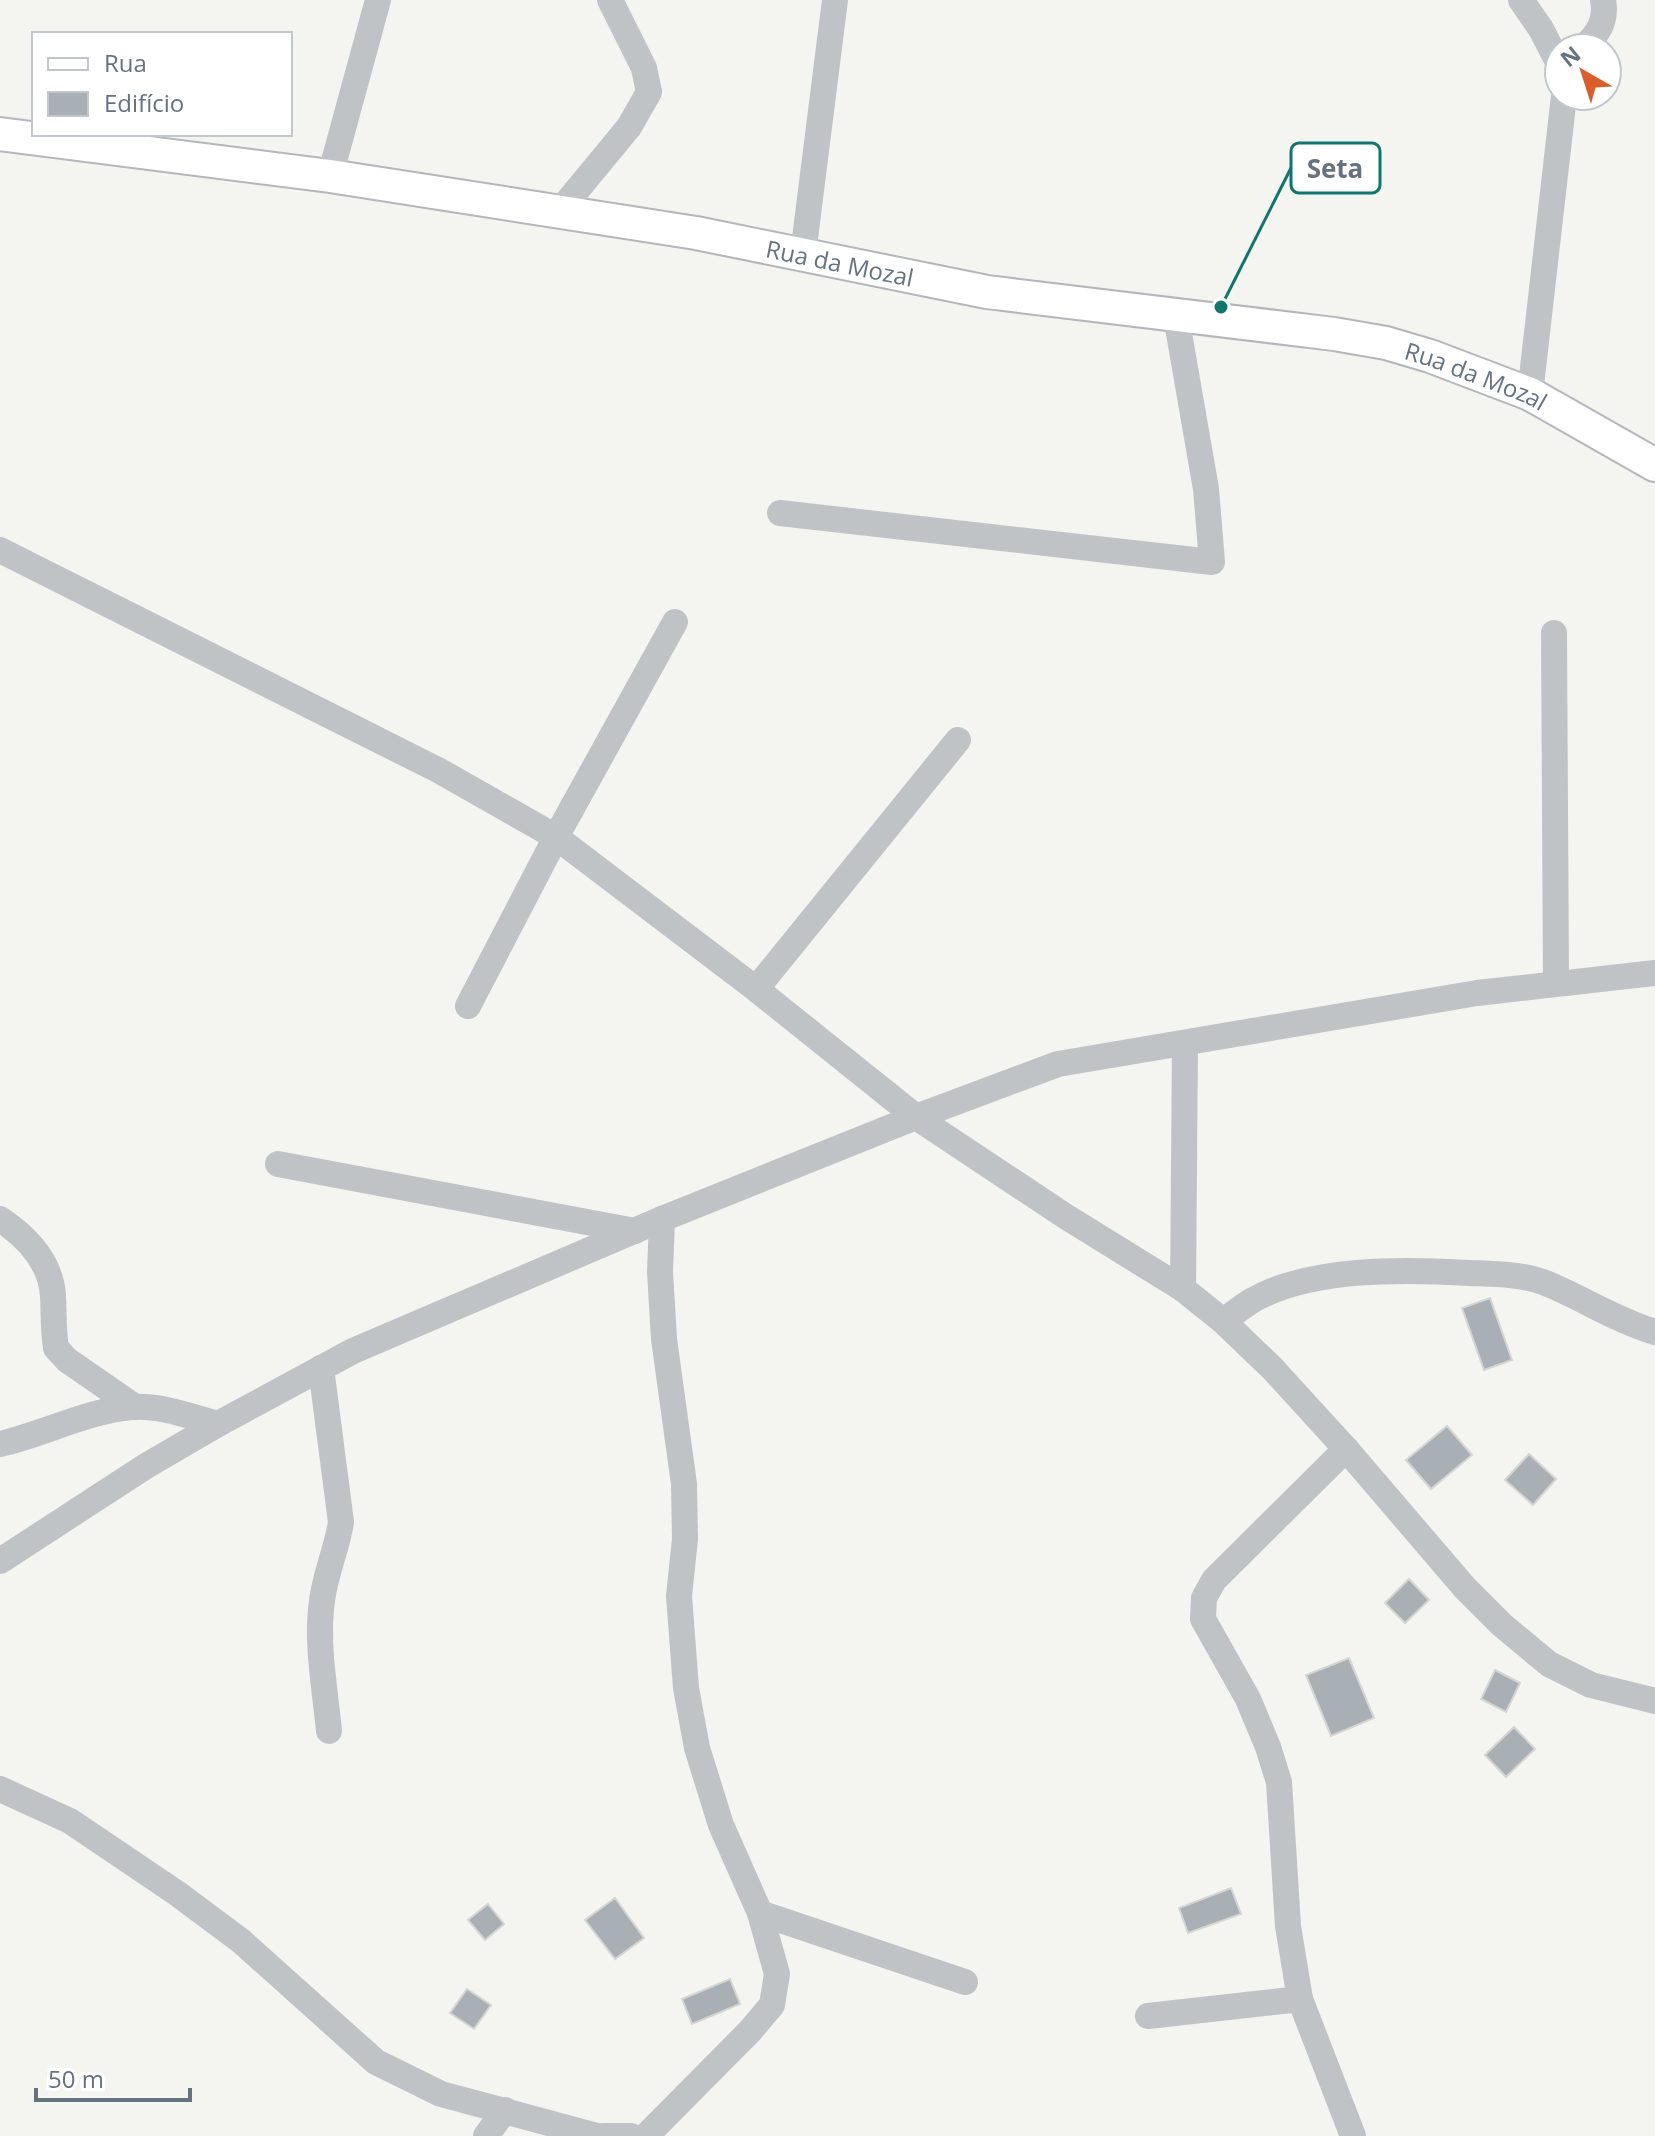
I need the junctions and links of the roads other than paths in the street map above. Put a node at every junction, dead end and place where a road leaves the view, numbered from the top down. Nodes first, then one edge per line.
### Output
1 (378, 0) edge
2 (610, 0) edge
3 (835, 0) edge
4 (1521, 0) edge
5 (1603, 0) edge
6 (1598, 32) edge
7 (1543, 33) edge
8 (1562, 112) edge
9 (0, 134) edge
10 (330, 176) junction
11 (558, 213) junction
12 (803, 254) junction
13 (1176, 316) junction
14 (1530, 394) junction
15 (1655, 465) edge
16 (780, 513) dead end
17 (0, 550) edge
18 (675, 622) dead end
19 (1554, 633) dead end
20 (958, 740) dead end
21 (556, 837) junction
22 (1653, 978) edge
23 (1556, 982) junction
24 (756, 989) junction
25 (468, 1006) dead end
26 (1185, 1043) junction
27 (916, 1117) junction
28 (278, 1164) dead end
29 (0, 1219) edge
30 (662, 1219) junction
31 (635, 1231) junction
32 (1183, 1289) junction
33 (1223, 1321) junction
34 (1655, 1332) edge
35 (321, 1368) junction
36 (135, 1407) junction
37 (218, 1424) junction
38 (0, 1444) edge
39 (1346, 1449) junction
40 (0, 1561) edge
41 (1655, 1701) edge
42 (329, 1731) dead end
43 (0, 1789) edge
44 (760, 1913) junction
45 (965, 1982) dead end
46 (1300, 1999) junction
47 (1148, 2016) dead end
48 (505, 2110) junction
49 (486, 2136) edge
50 (597, 2136) edge
51 (603, 2136) edge
52 (631, 2136) edge
53 (646, 2136) edge
54 (1353, 2136) edge

1 - 10 street
2 - 11 street
3 - 12 street
4 - 7 street
5 - 6 street
8 - 14 street
9 - 10 main road, Rua da Mozal
10 - 11 main road, Rua da Mozal
11 - 12 main road, Rua da Mozal
12 - 13 main road, Rua da Mozal
13 - 14 main road, Rua da Mozal
13 - 16 street
14 - 15 main road, Rua da Mozal
17 - 21 street
18 - 21 street
19 - 23 street
20 - 24 street
21 - 24 street
21 - 25 street
22 - 23 street
23 - 26 street
24 - 27 street
26 - 27 street
26 - 32 street
27 - 30 street
27 - 32 street
28 - 31 street
29 - 36 street
30 - 31 street
30 - 44 street
31 - 35 street
32 - 33 street
33 - 34 street
33 - 39 street
35 - 37 street
35 - 42 street
36 - 37 street
36 - 38 street
37 - 40 street
39 - 41 street
39 - 46 street
43 - 48 street
44 - 45 street
44 - 53 street
46 - 47 street
46 - 54 street
48 - 49 street
48 - 50 street
51 - 52 street

